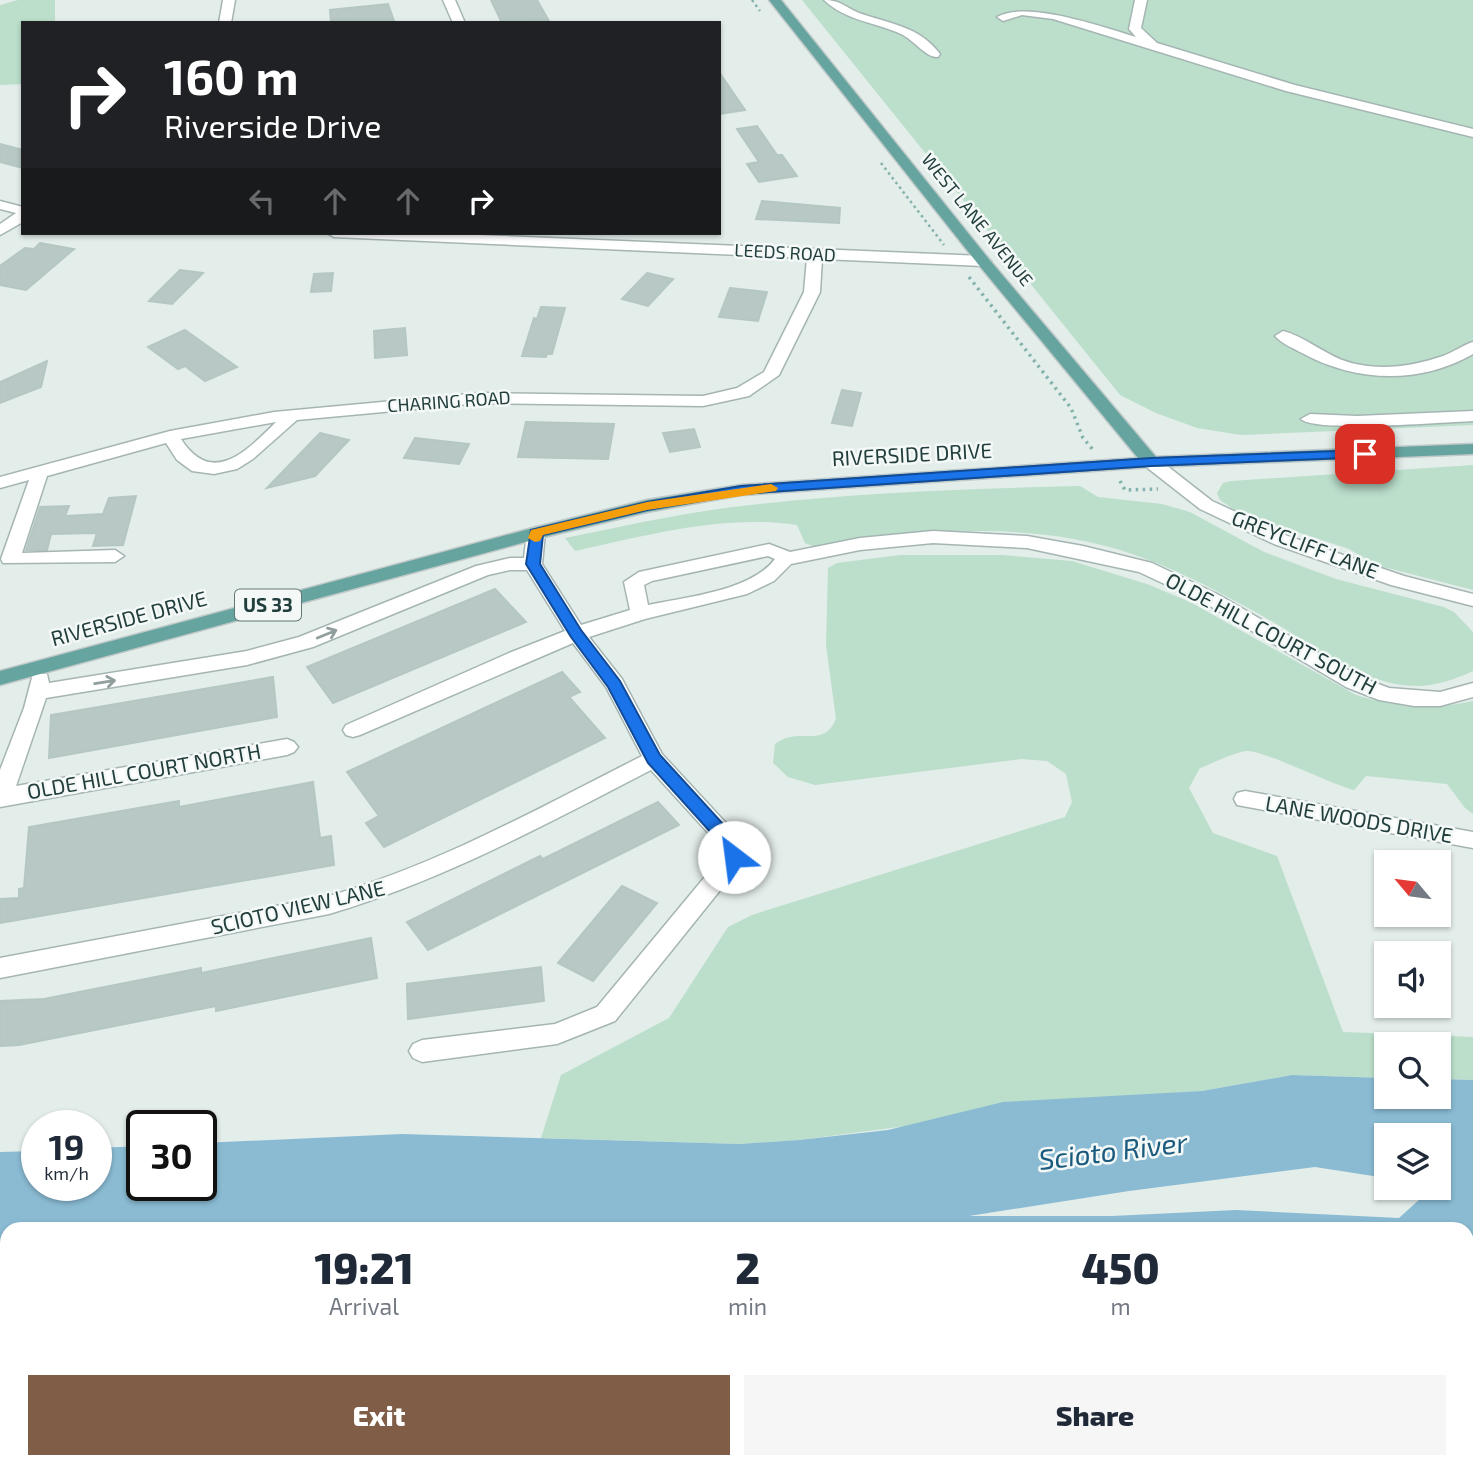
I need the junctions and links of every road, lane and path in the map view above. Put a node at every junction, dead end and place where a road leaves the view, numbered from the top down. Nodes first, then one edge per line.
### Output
1 (229, 0) edge
2 (449, 0) edge
3 (775, 0) edge
4 (830, 0) edge
5 (1141, 0) edge
6 (1090, 9) dead end
7 (1003, 17) dead end
8 (1026, 19) dead end
9 (1065, 19) junction
10 (225, 21) edge
11 (458, 21) edge
12 (1089, 27) junction
13 (1153, 46) junction
14 (934, 54) dead end
15 (1473, 133) edge
16 (0, 205) edge
17 (21, 212) edge
18 (21, 215) edge
19 (0, 231) edge
20 (443, 235) edge
21 (552, 237) edge
22 (815, 254) junction
23 (984, 261) junction
24 (1283, 336) dead end
25 (1473, 347) edge
26 (292, 415) junction
27 (1473, 416) edge
28 (1310, 419) dead end
29 (170, 436) junction
30 (1473, 449) edge
31 (1151, 462) junction
32 (38, 471) junction
33 (0, 483) edge
34 (536, 533) junction
35 (116, 556) dead end
36 (785, 559) junction
37 (533, 564) junction
38 (1473, 600) edge
39 (640, 612) junction
40 (576, 633) junction
41 (43, 667) junction
42 (0, 678) edge
43 (1473, 690) edge
44 (37, 692) junction
45 (353, 730) dead end
46 (287, 747) dead end
47 (654, 759) junction
48 (0, 798) edge
49 (1245, 799) dead end
50 (1473, 840) edge
51 (0, 968) edge
52 (422, 1051) dead end

1 - 10 street
2 - 11 street
3 - 23 main road, WEST LANE AVENUE
4 - 14 street
5 - 13 street
6 - 12 street
7 - 9 street
8 - 9 street
9 - 12 street
12 - 13 street
13 - 15 street
16 - 17 street
18 - 19 street
20 - 21 street, LEEDS ROAD
21 - 22 street, LEEDS ROAD
22 - 23 street, LEEDS ROAD
22 - 26 street, CHARING ROAD
23 - 31 main road, WEST LANE AVENUE
24 - 25 street
26 - 29 street, CHARING ROAD
26 - 29 street
27 - 28 street
29 - 32 street, CHARING ROAD
30 - 31 main road, RIVERSIDE DRIVE / US 33
31 - 34 main road, RIVERSIDE DRIVE / US 33
31 - 38 street, GREYCLIFF LANE
32 - 33 street, CHARING ROAD
32 - 35 street
34 - 37 street
34 - 41 main road, RIVERSIDE DRIVE / US 33
36 - 39 street, OLDE HILL COURT SOUTH
36 - 39 street
36 - 43 street, OLDE HILL COURT SOUTH
37 - 40 street
44 -> 37 street
39 - 40 street, OLDE HILL COURT SOUTH
40 - 45 street, OLDE HILL COURT SOUTH
40 - 47 street
41 - 42 main road, RIVERSIDE DRIVE / US 33
41 - 44 street
44 - 48 street
46 - 48 street, OLDE HILL COURT NORTH
47 - 51 street, SCIOTO VIEW LANE
47 - 52 street
49 - 50 street, LANE WOODS DRIVE

